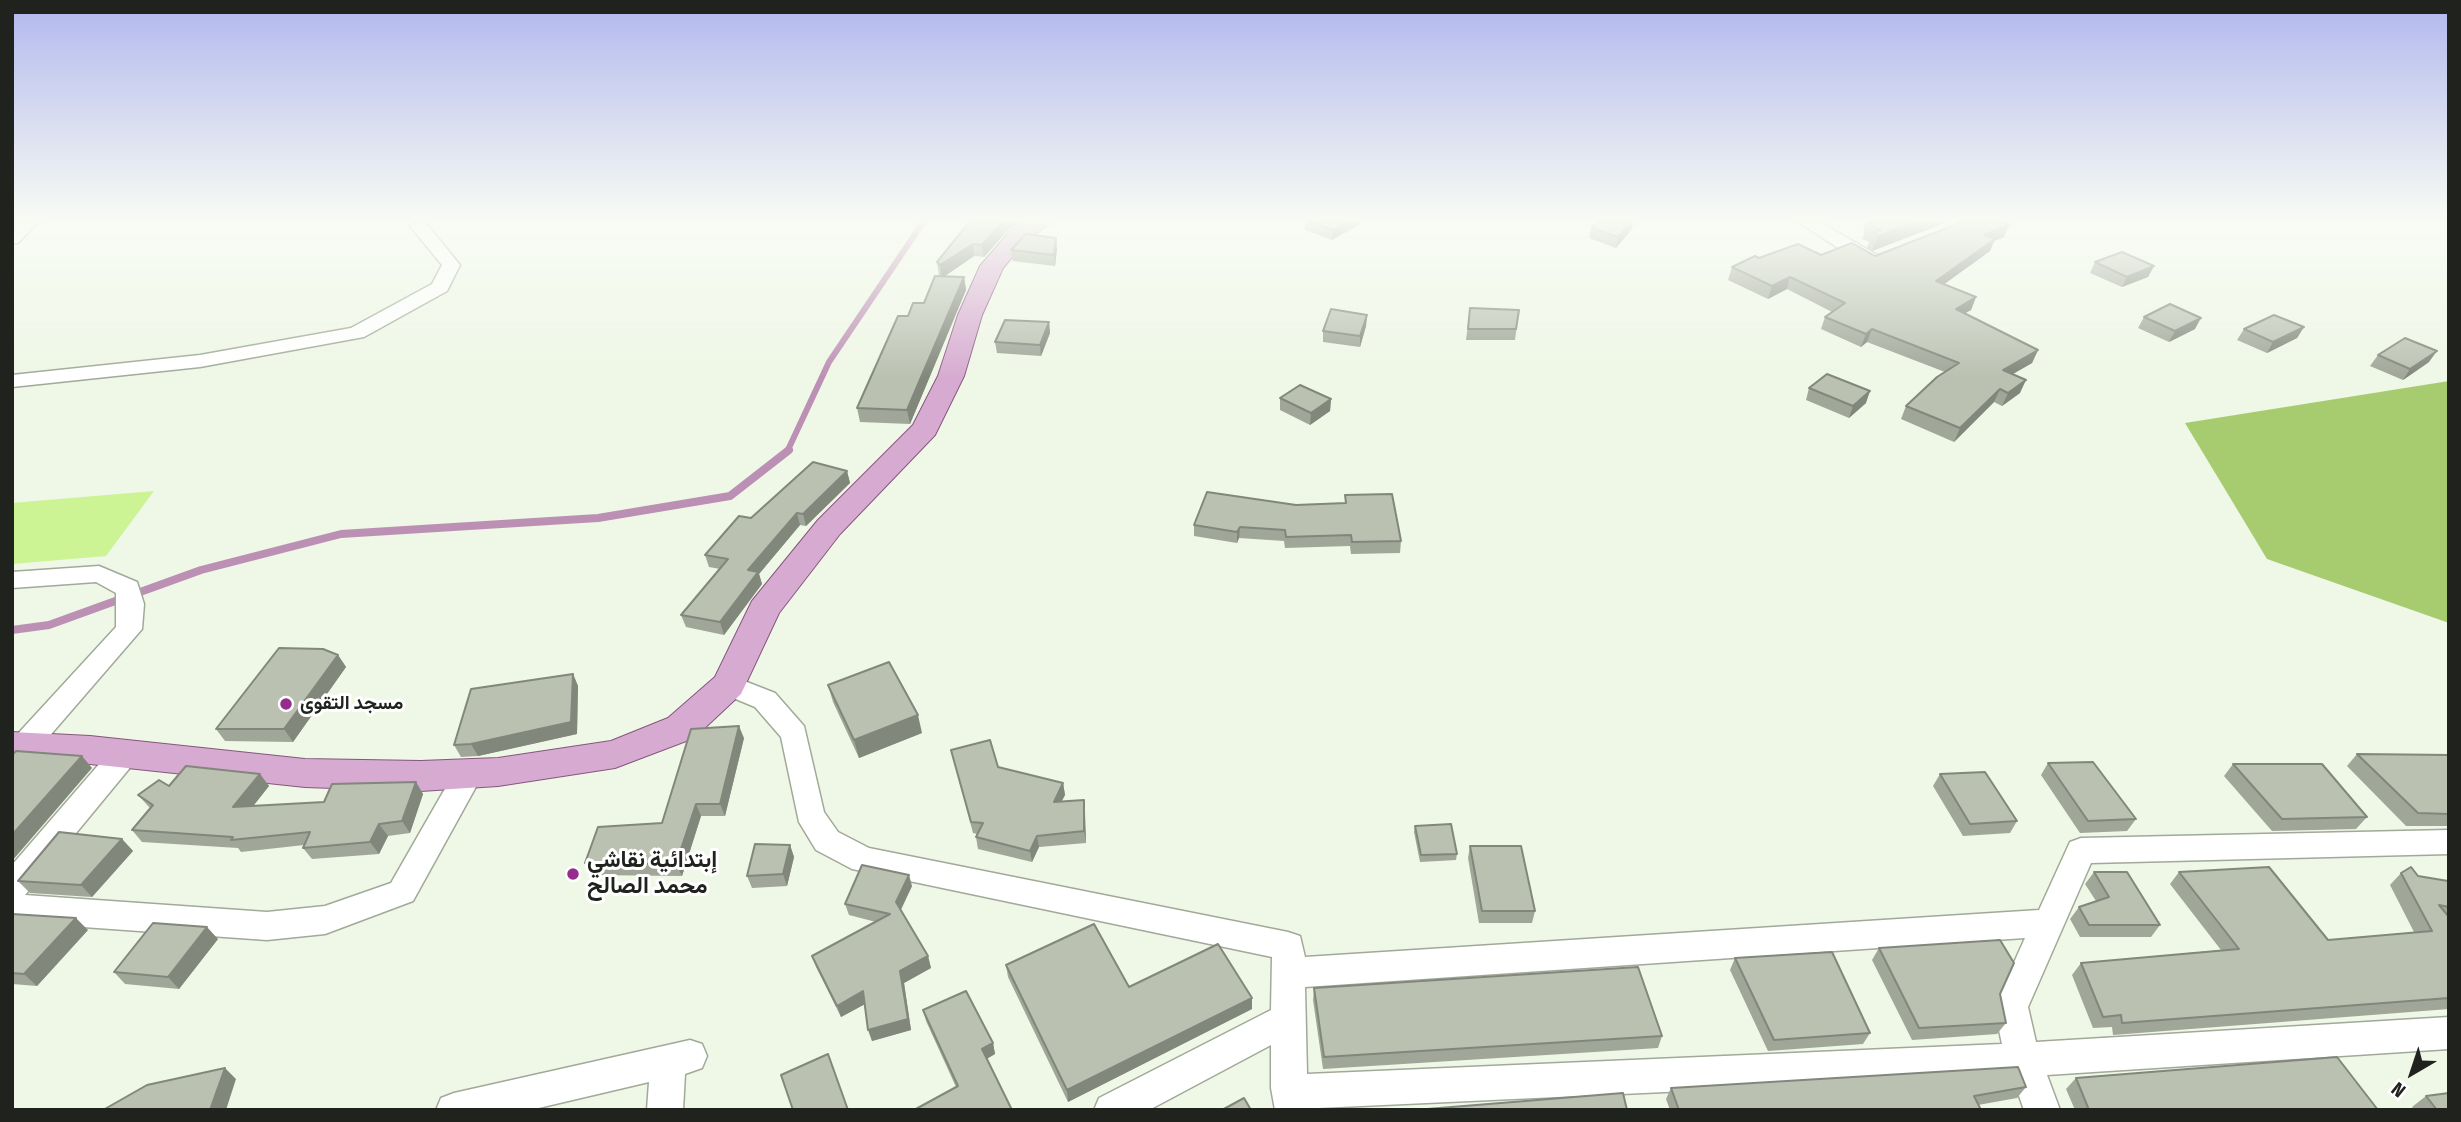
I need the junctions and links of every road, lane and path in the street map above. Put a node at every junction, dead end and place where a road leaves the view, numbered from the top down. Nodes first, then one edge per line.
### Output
1 (447, 273) edge
2 (989, 273) edge
3 (12, 381) edge
4 (12, 580) edge
5 (729, 685) junction
6 (18, 746) edge
7 (123, 756) junction
8 (468, 774) junction
9 (2449, 842) edge
10 (12, 888) edge
11 (12, 908) edge
12 (2049, 923) junction
13 (1288, 973) junction
14 (1289, 1018) junction
15 (2449, 1033) edge
16 (2023, 1059) junction
17 (1292, 1101) edge
18 (454, 1110) edge
19 (665, 1110) edge
20 (1112, 1110) edge
21 (2042, 1110) edge

1 - 3 street
2 - 5 main road
4 - 6 street
5 - 8 main road
5 - 13 street
6 - 7 main road
7 - 8 main road
7 - 10 street
8 - 11 street
9 - 12 street
12 - 13 street
12 - 16 street
13 - 14 street
14 - 17 street
14 - 20 street
15 - 16 street
16 - 17 street
16 - 21 street
18 - 19 street

